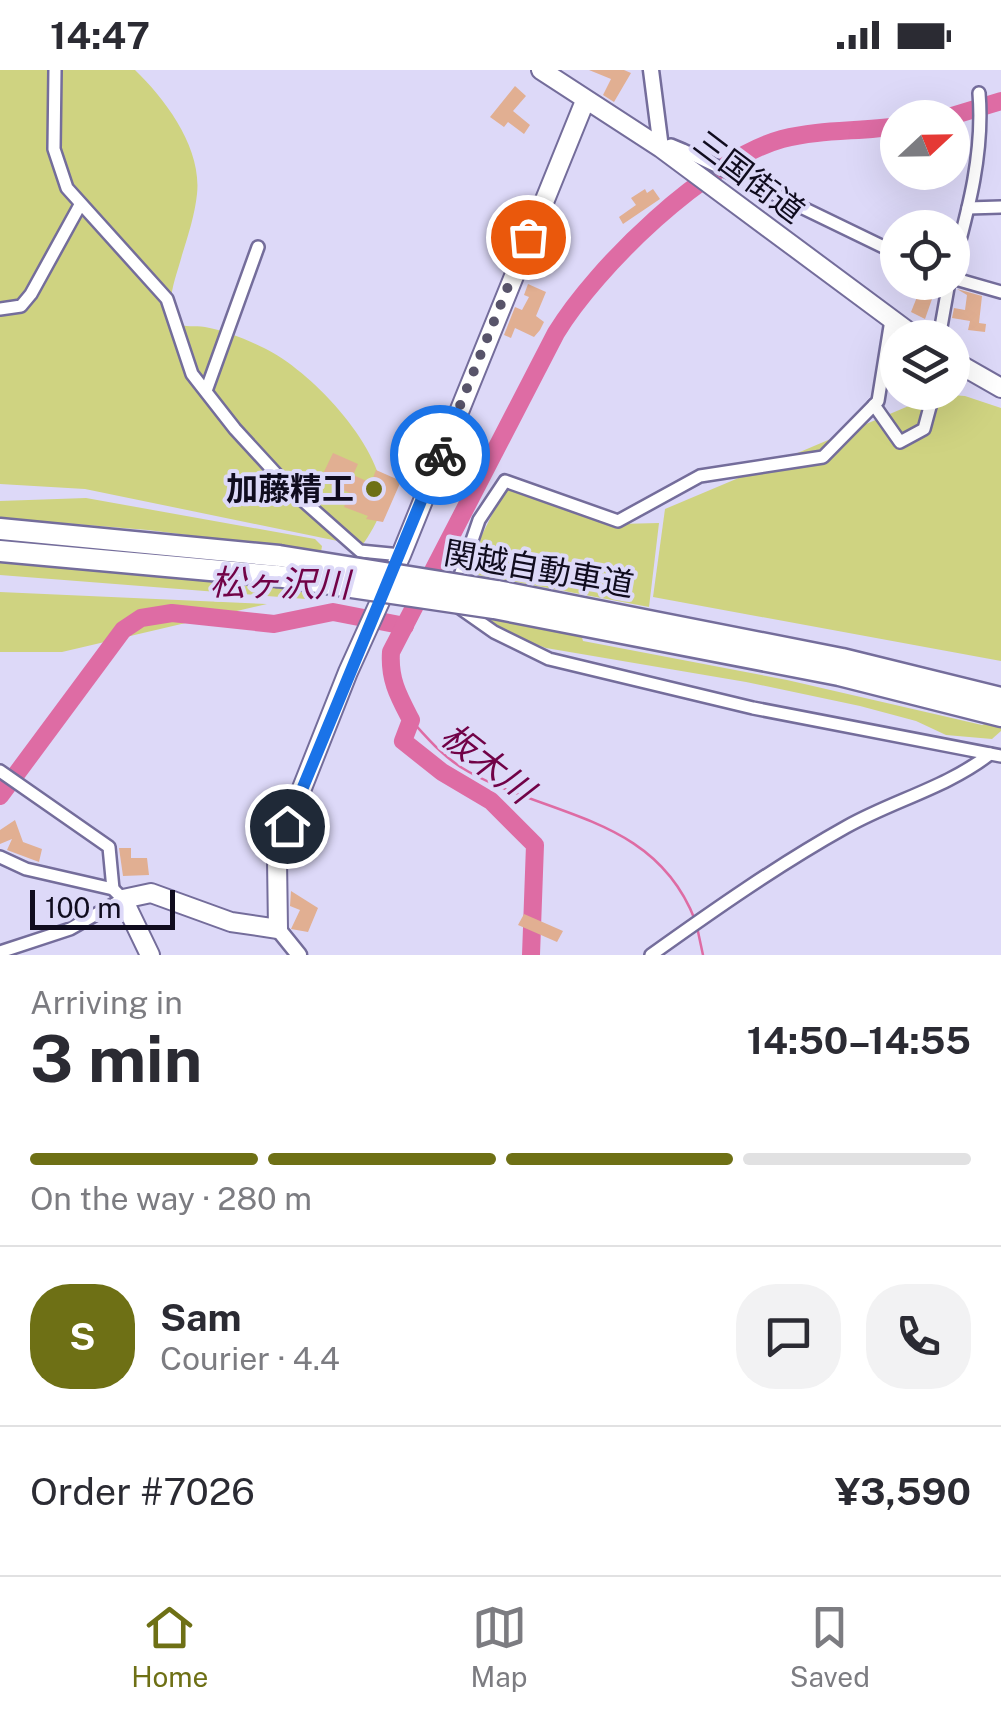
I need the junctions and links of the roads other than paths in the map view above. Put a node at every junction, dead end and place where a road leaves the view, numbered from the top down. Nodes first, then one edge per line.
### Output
1 (55, 70) edge
2 (540, 70) edge
3 (651, 70) edge
4 (979, 94) dead end
5 (585, 101) junction
6 (660, 148) junction
7 (80, 205) junction
8 (968, 208) joint
9 (1001, 208) edge
10 (880, 245) edge
11 (258, 247) dead end
12 (970, 285) edge
13 (1001, 292) edge
14 (0, 308) edge
15 (891, 320) edge
16 (970, 370) edge
17 (1001, 388) edge
18 (880, 389) edge
19 (206, 391) junction
20 (874, 405) junction
21 (929, 410) edge
22 (0, 529) edge
23 (0, 552) edge
24 (401, 556) junction
25 (278, 566) junction
26 (496, 599) junction
27 (1001, 698) edge
28 (1001, 716) edge
29 (994, 754) edge
30 (0, 771) edge
31 (0, 857) edge
32 (118, 894) junction
33 (278, 929) junction
34 (0, 952) edge
35 (150, 955) edge
36 (299, 955) edge
37 (651, 955) edge

1 - 7 street
2 - 5 main road, 三国街道
3 - 6 street
4 - 8 street
5 - 6 main road, 三国街道
5 - 24 main road
6 - 10 street
6 - 15 main road, 三国街道
7 - 14 street
7 - 19 street
8 - 9 street
11 - 19 street
12 - 13 street
16 - 17 main road
18 - 20 street
19 - 24 street
20 - 21 street
20 - 29 street
22 - 25 highway, 関越自動車道
23 - 25 highway, 関越自動車道
24 - 33 main road
25 - 26 highway, 関越自動車道, bridge
26 - 27 highway, 関越自動車道
26 - 28 highway, 関越自動車道
29 - 37 street
30 - 32 street
31 - 32 street
32 - 33 main road
32 - 34 street
32 - 35 main road
33 - 36 street

